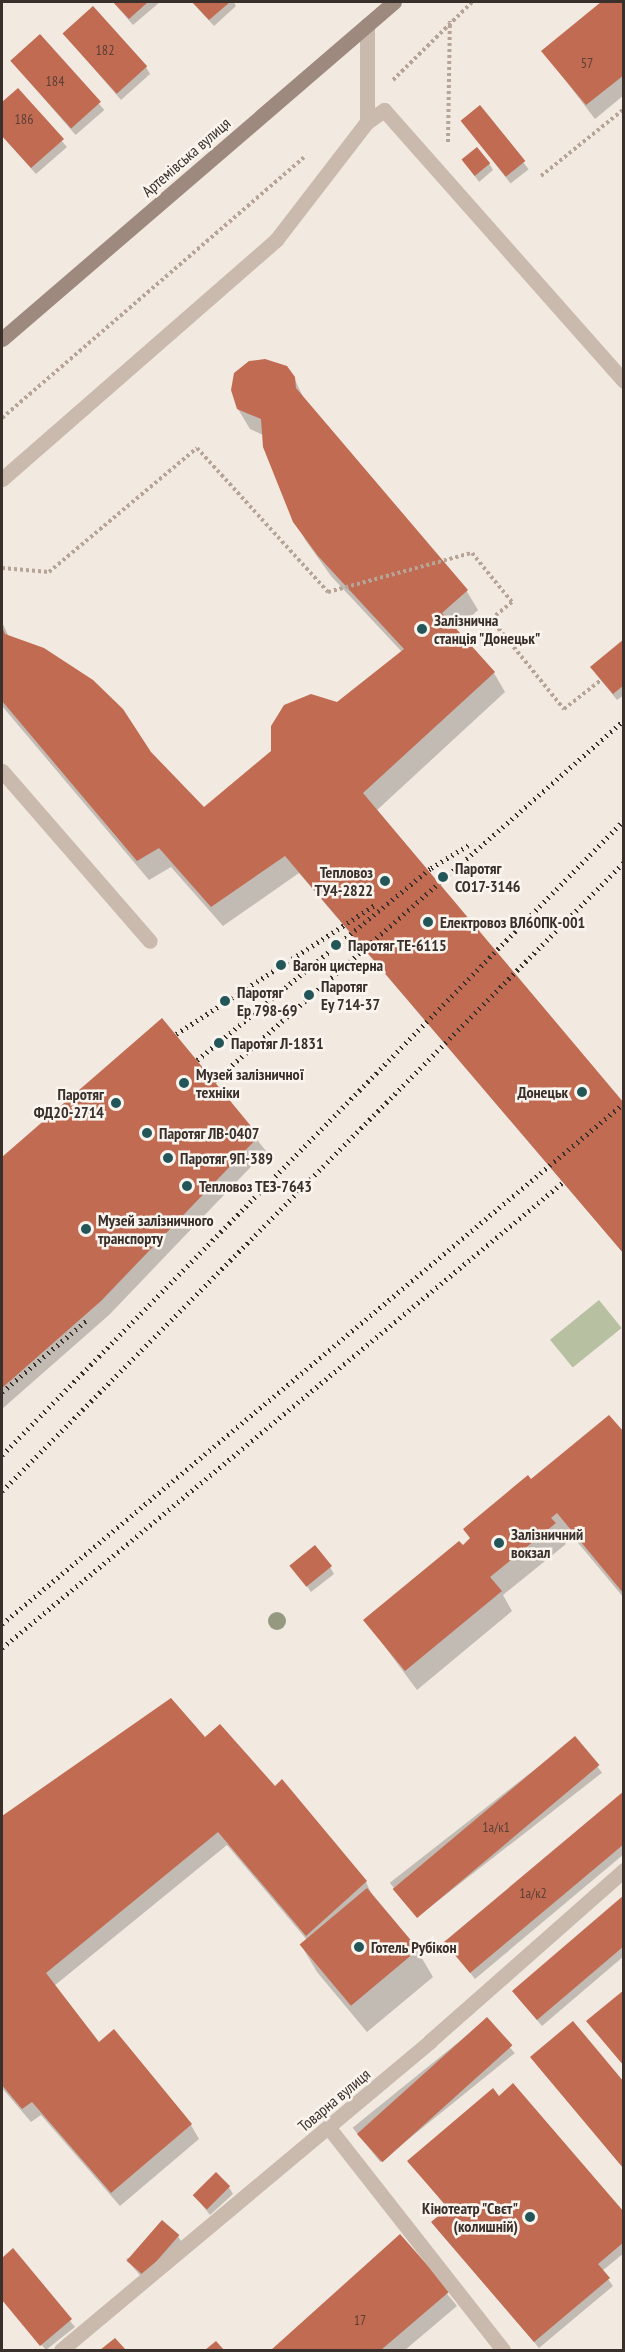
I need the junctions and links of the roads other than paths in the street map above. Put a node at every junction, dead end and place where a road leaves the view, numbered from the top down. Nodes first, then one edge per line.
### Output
1 (394, 2) edge
2 (367, 25) junction
3 (367, 122) junction
4 (2, 339) edge
5 (624, 381) edge
6 (2, 479) edge
7 (2, 771) edge
8 (150, 941) dead end
9 (624, 1870) edge
10 (329, 2128) junction
11 (61, 2350) edge
12 (503, 2350) edge

1 - 2 main road, Артемівська вулиця
2 - 3 street
2 - 4 main road, Артемівська вулиця
3 - 5 street
3 - 6 street
7 - 8 street
9 - 10 street, Товарна вулиця
10 - 11 street, Товарна вулиця
10 - 12 street

